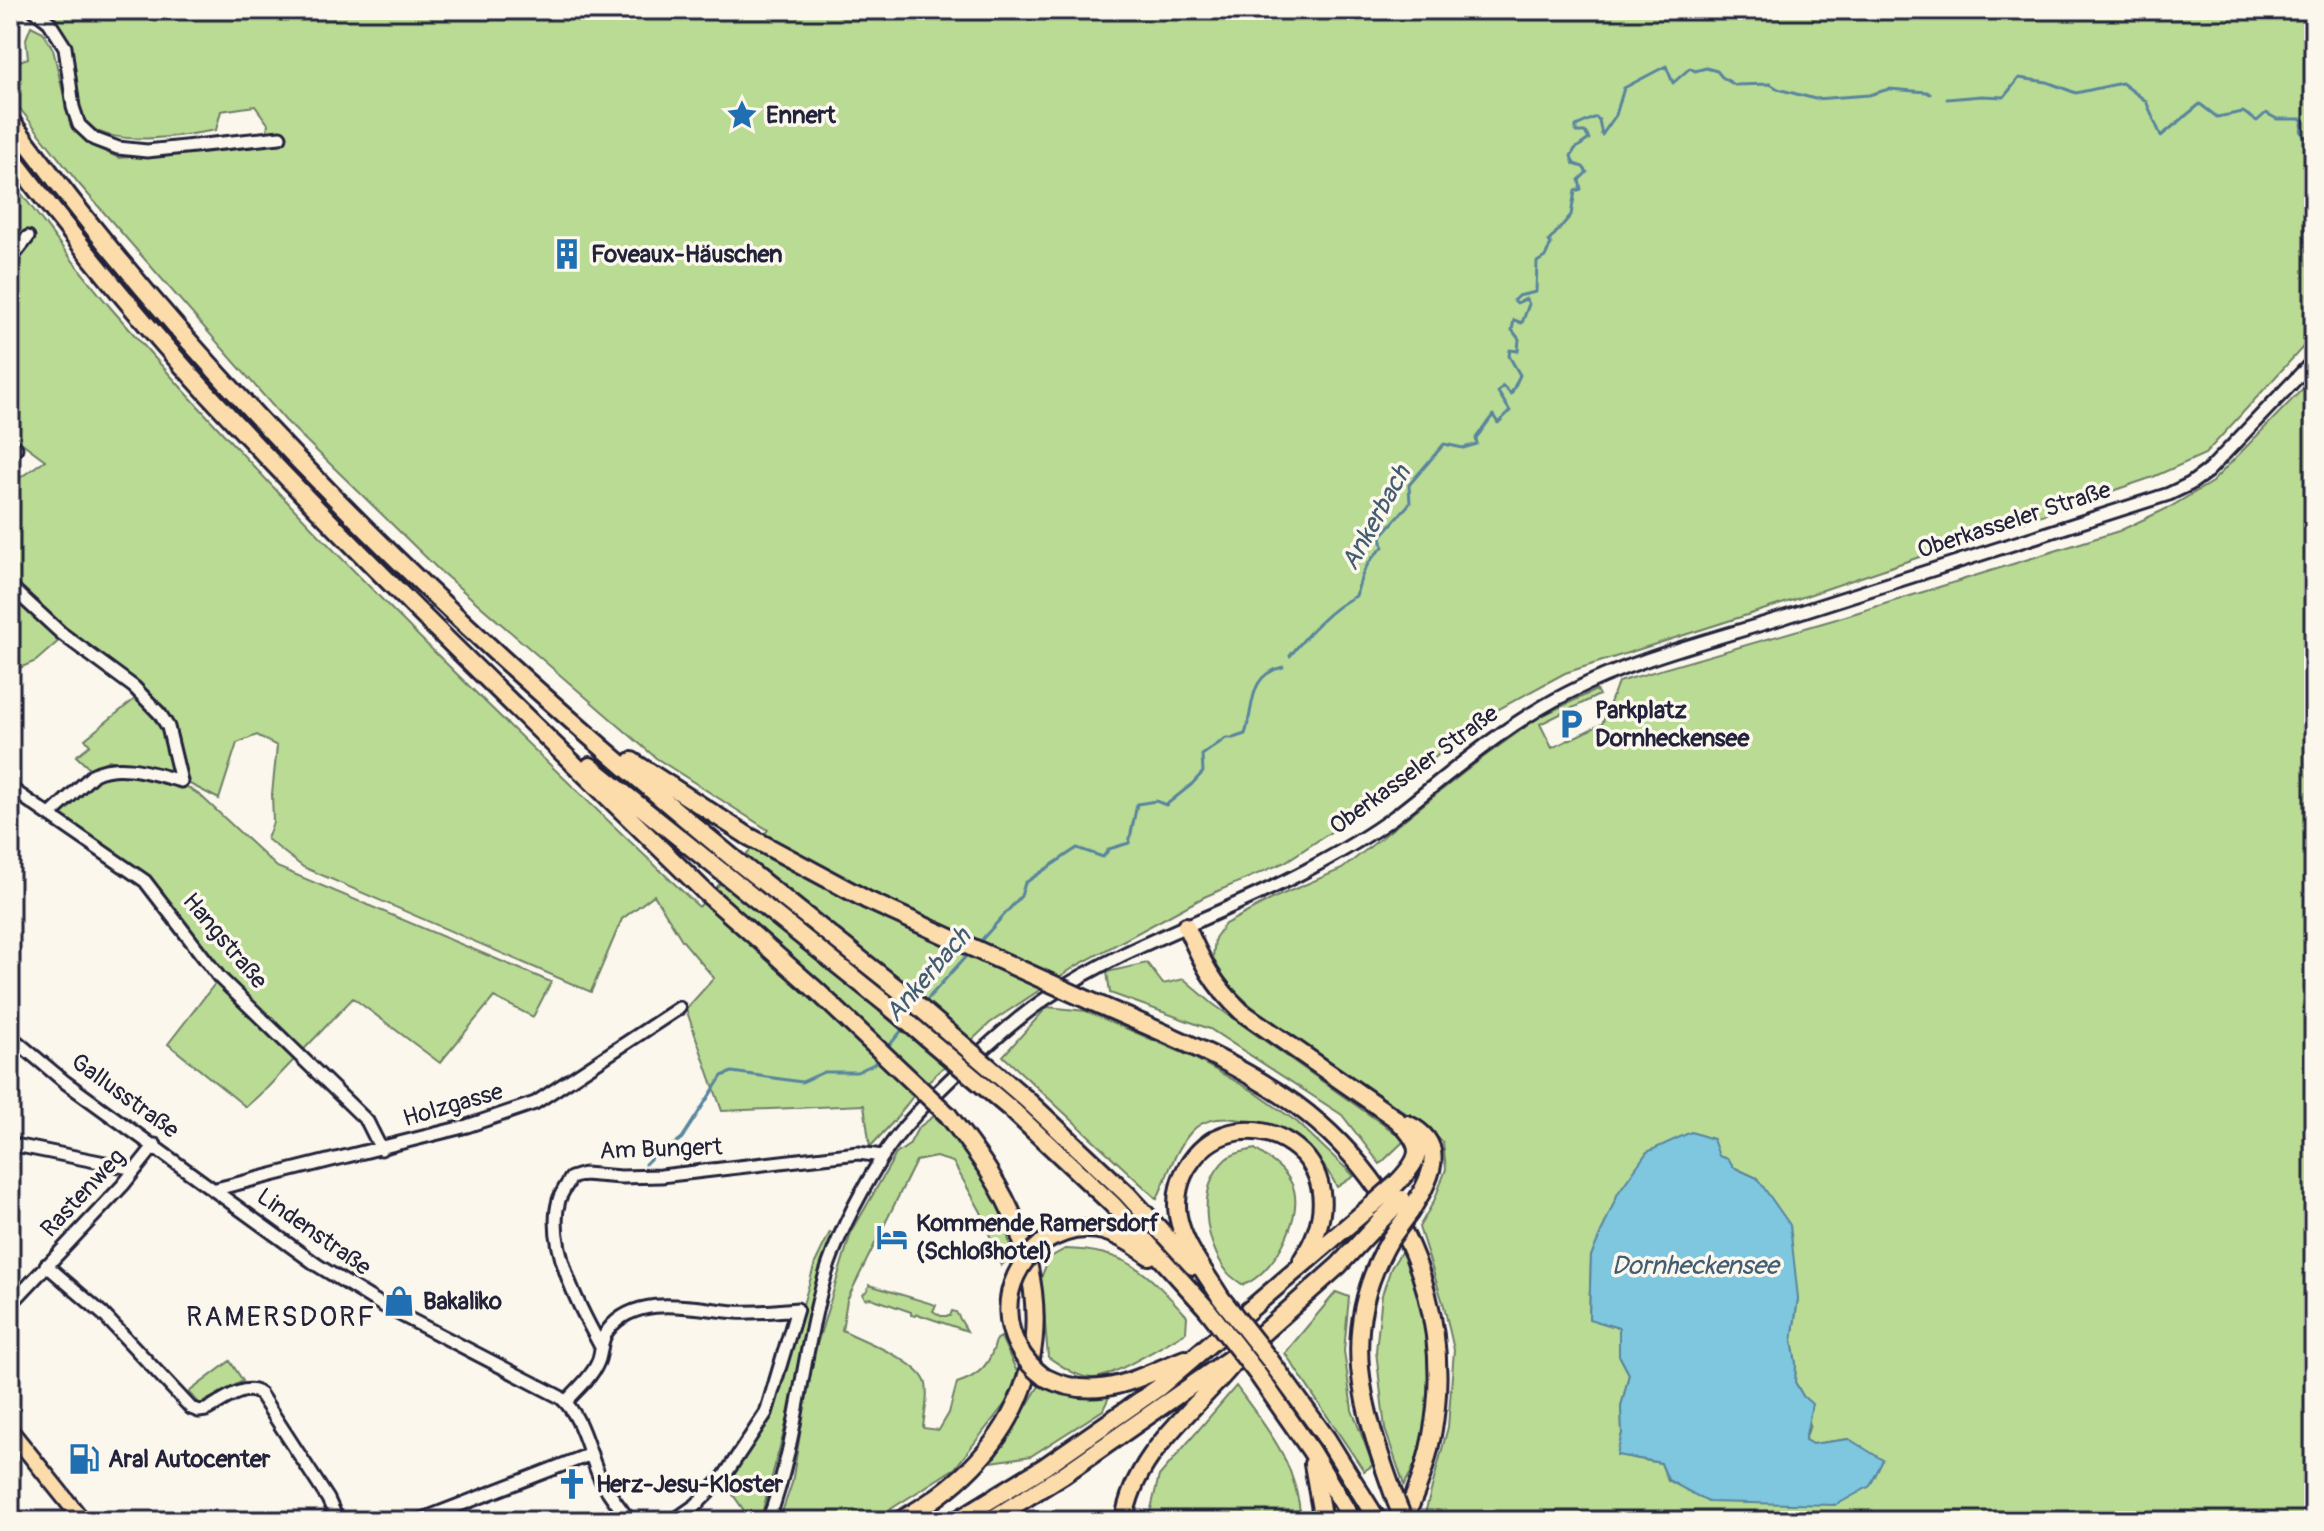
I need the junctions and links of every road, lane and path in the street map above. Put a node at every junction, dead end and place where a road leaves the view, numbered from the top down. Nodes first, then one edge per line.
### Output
1 (34, 10) edge
2 (10, 120) edge
3 (280, 137) dead end
4 (10, 155) edge
5 (28, 237) dead end
6 (10, 260) edge
7 (2314, 360) edge
8 (10, 586) edge
9 (514, 705) junction
10 (568, 717) junction
11 (10, 788) edge
12 (50, 815) junction
13 (1186, 926) junction
14 (679, 1008) dead end
15 (10, 1036) edge
16 (1396, 1119) junction
17 (10, 1144) edge
18 (155, 1145) junction
19 (381, 1149) junction
20 (883, 1156) junction
21 (135, 1169) junction
22 (216, 1189) junction
23 (1402, 1199) junction
24 (1376, 1214) junction
25 (46, 1265) junction
26 (1290, 1278) junction
27 (1188, 1286) junction
28 (1221, 1298) junction
29 (10, 1305) edge
30 (600, 1345) junction
31 (1248, 1346) junction
32 (1202, 1352) junction
33 (566, 1402) junction
34 (10, 1430) edge
35 (1311, 1451) junction
36 (591, 1454) junction
37 (83, 1521) edge
38 (338, 1521) edge
39 (418, 1521) edge
40 (630, 1521) edge
41 (673, 1521) edge
42 (768, 1521) edge
43 (899, 1521) edge
44 (956, 1521) edge
45 (989, 1521) edge
46 (1124, 1521) edge
47 (1323, 1521) edge
48 (1353, 1521) edge
49 (1378, 1521) edge
50 (1404, 1521) edge

1 - 3 street
2 - 10 highway
4 - 9 highway
5 - 6 street
7 - 13 street, Oberkasseler Straße
8 - 12 street
9 - 27 highway, bridge
9 - 43 highway, bridge
10 - 28 highway, bridge
10 - 50 highway, bridge
11 - 12 street, Hangstraße
12 - 19 street, Hangstraße
13 - 16 highway
13 - 20 street, Oberkasseler Straße
14 - 19 street, Holzgasse
15 - 18 street, Gallusstraße
16 - 23 highway
16 - 23 highway
17 - 21 street
18 - 21 street, Rastenweg
18 - 22 street, Gallusstraße
19 - 22 street, Holzgasse
20 - 30 street, Am Bungert
20 - 42 street, Oberkasseler Straße
21 - 25 street, Rastenweg
22 - 33 street, Lindenstraße
23 - 24 highway, bridge
23 - 50 highway, bridge
24 - 26 highway
24 - 31 highway
25 - 29 street, Rastenweg
25 - 38 street
26 - 28 highway
26 - 32 highway
27 - 32 highway, bridge
27 - 35 highway, bridge
28 - 49 highway, bridge
30 - 33 street
30 - 41 street
31 - 45 highway
31 - 46 highway
32 - 44 highway
33 - 36 street
34 - 37 main road
35 - 47 highway
35 - 48 highway
36 - 39 street
36 - 40 street

